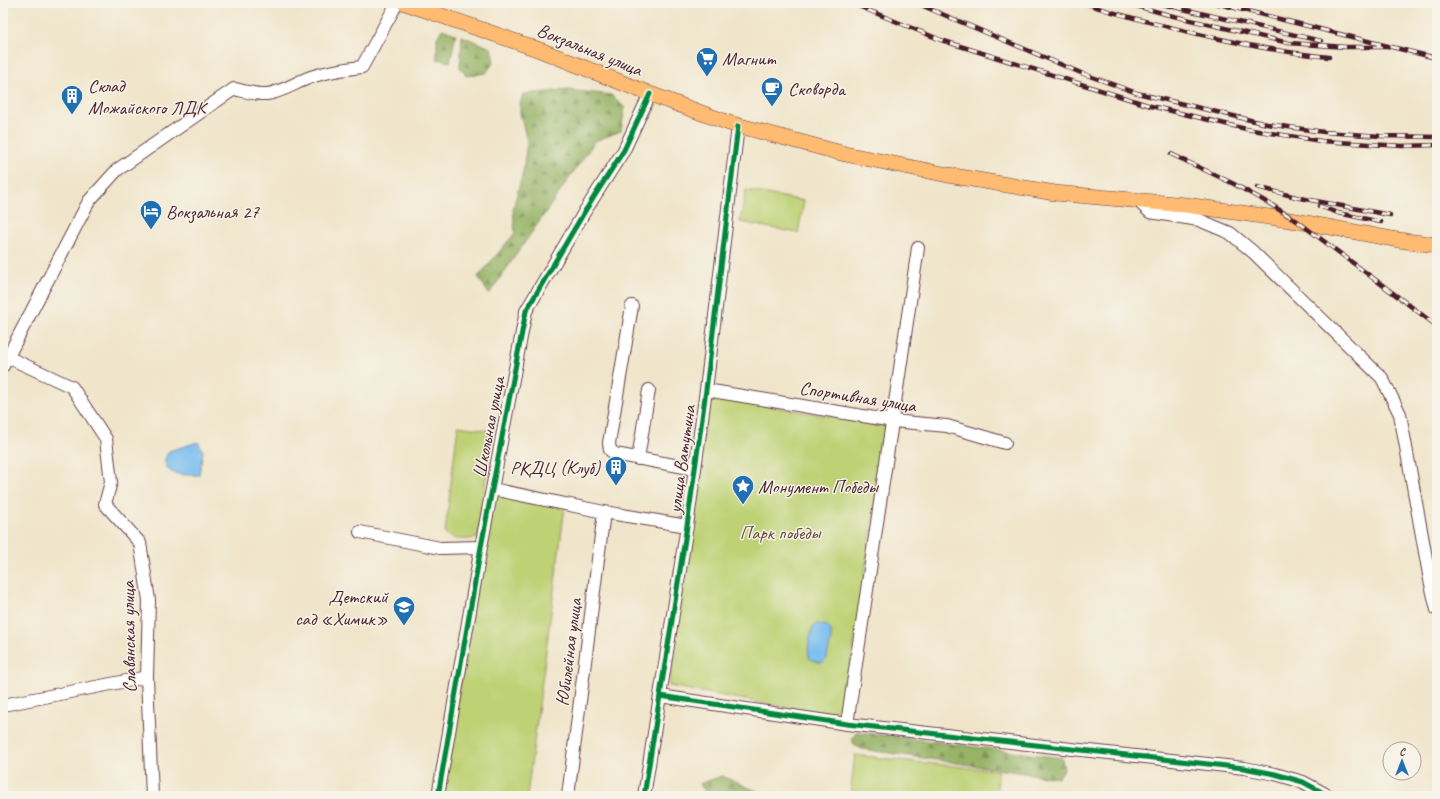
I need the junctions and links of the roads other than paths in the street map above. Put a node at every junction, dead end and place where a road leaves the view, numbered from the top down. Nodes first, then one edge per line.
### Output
1 (397, 3) edge
2 (404, 3) edge
3 (650, 94) junction
4 (738, 126) junction
5 (1138, 201) junction
6 (1437, 245) edge
7 (918, 248) dead end
8 (632, 306) dead end
9 (5, 359) edge
10 (649, 390) dead end
11 (706, 390) junction
12 (893, 421) junction
13 (1004, 443) dead end
14 (638, 459) junction
15 (695, 469) junction
16 (492, 489) junction
17 (604, 512) junction
18 (687, 526) junction
19 (360, 532) dead end
20 (481, 547) junction
21 (1437, 610) edge
22 (147, 677) junction
23 (660, 696) junction
24 (3, 705) edge
25 (847, 724) junction
26 (152, 796) edge
27 (438, 796) edge
28 (568, 796) edge
29 (644, 796) edge
30 (1329, 796) edge

1 - 9 street
2 - 3 main road, Вокзальная улица
3 - 4 main road, Вокзальная улица
3 - 16 street, Школьная улица
4 - 5 main road, Вокзальная улица
4 - 11 street, улица Ватутина
5 - 6 main road, Вокзальная улица
5 - 21 street
7 - 12 street
8 - 14 street
9 - 22 street, Славянская улица
10 - 14 street
11 - 12 street, Спортивная улица
11 - 15 street, улица Ватутина
12 - 13 street, Спортивная улица
12 - 25 street
14 - 15 street
15 - 18 street, улица Ватутина
16 - 17 street
16 - 20 street, Школьная улица
17 - 18 street
17 - 28 street, Юбилейная улица
18 - 23 street, улица Ватутина
19 - 20 street
20 - 27 street, Школьная улица
22 - 24 street
22 - 26 street, Славянская улица
23 - 25 street
23 - 29 street, улица Ватутина
25 - 30 street

